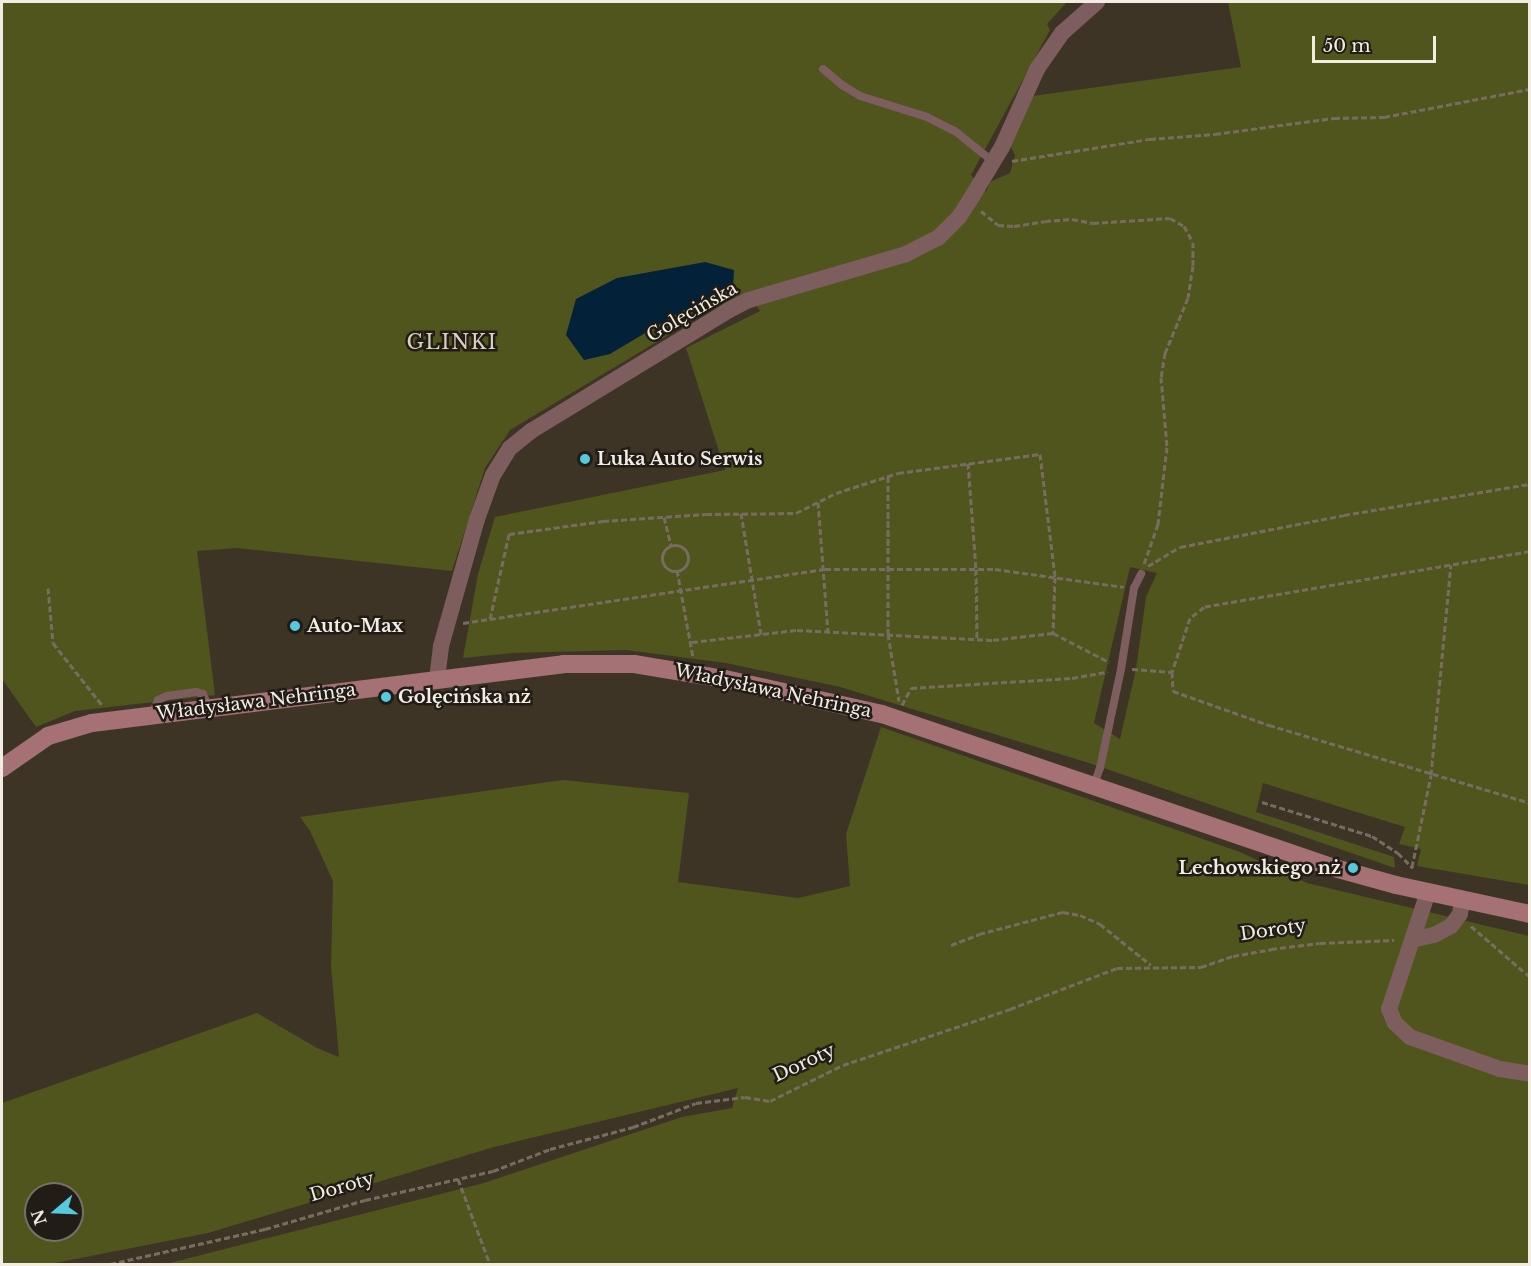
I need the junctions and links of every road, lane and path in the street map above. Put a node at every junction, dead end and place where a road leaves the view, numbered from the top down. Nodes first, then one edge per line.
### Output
1 (1097, 2) edge
2 (823, 69) dead end
3 (1530, 89) edge
4 (992, 161) junction
5 (970, 200) junction
6 (968, 463) junction
7 (888, 476) junction
8 (1530, 484) edge
9 (818, 502) junction
10 (741, 513) junction
11 (664, 517) junction
12 (671, 545) junction
13 (1530, 551) edge
14 (1451, 565) junction
15 (825, 569) junction
16 (890, 569) junction
17 (976, 569) junction
18 (677, 570) junction
19 (1141, 574) junction
20 (1055, 577) junction
21 (752, 579) junction
22 (48, 588) dead end
23 (1134, 588) junction
24 (681, 589) junction
25 (490, 618) junction
26 (448, 625) junction
27 (828, 631) junction
28 (1053, 633) junction
29 (761, 634) junction
30 (888, 634) junction
31 (977, 639) junction
32 (692, 642) junction
33 (693, 662) dead end
34 (1121, 669) junction
35 (1136, 669) dead end
36 (1172, 672) junction
37 (437, 679) junction
38 (104, 721) junction
39 (2, 768) edge
40 (1431, 775) junction
41 (1094, 785) junction
42 (1262, 802) dead end
43 (1530, 803) edge
44 (1412, 867) junction
45 (1428, 892) junction
46 (1461, 907) junction
47 (1530, 914) edge
48 (1413, 939) junction
49 (951, 945) dead end
50 (1152, 966) junction
51 (1530, 977) edge
52 (1530, 1074) edge
53 (458, 1179) junction
54 (110, 1264) edge
55 (490, 1264) edge

1 - 4 street, Golęcińska
2 - 4 lane
3 - 4 path
4 - 5 street, Golęcińska
5 - 19 path
5 - 26 street, Golęcińska
6 - 7 path
6 - 17 path
6 - 20 path
7 - 9 path
7 - 16 path
8 - 19 path
9 - 10 path
9 - 15 path
10 - 11 path
10 - 21 path
11 - 12 path
11 - 25 path
12 - 18 path
12 - 18 path
13 - 14 path
14 - 36 path
14 - 40 path
15 - 16 path
15 - 21 path
15 - 27 path
16 - 17 path
16 - 30 path
17 - 20 path
17 - 31 path
18 - 24 path
19 - 23 lane
20 - 23 path
20 - 28 path
21 - 24 path
21 - 29 path
22 - 38 path
23 - 34 lane
24 - 25 path
24 - 32 path
25 - 26 path
26 - 37 street, Golęcińska
27 - 29 path
27 - 30 path
28 - 31 path
28 - 34 path
29 - 32 path
30 - 31 path
30 - 34 path
32 - 33 path
34 - 41 lane
35 - 36 path
36 - 40 path
37 - 38 street, Władysława Nehringa
37 - 41 street, Władysława Nehringa
38 - 39 street, Władysława Nehringa
40 - 43 path
40 - 44 path
41 - 45 street, Władysława Nehringa
42 - 44 path
44 - 45 path
45 - 46 street, Władysława Nehringa
45 - 48 street
46 - 47 street, Władysława Nehringa
46 - 48 street
46 - 51 path
48 - 50 path, Doroty
48 - 52 street
49 - 50 path
50 - 53 path, Doroty
53 - 54 path, Doroty
53 - 55 path

